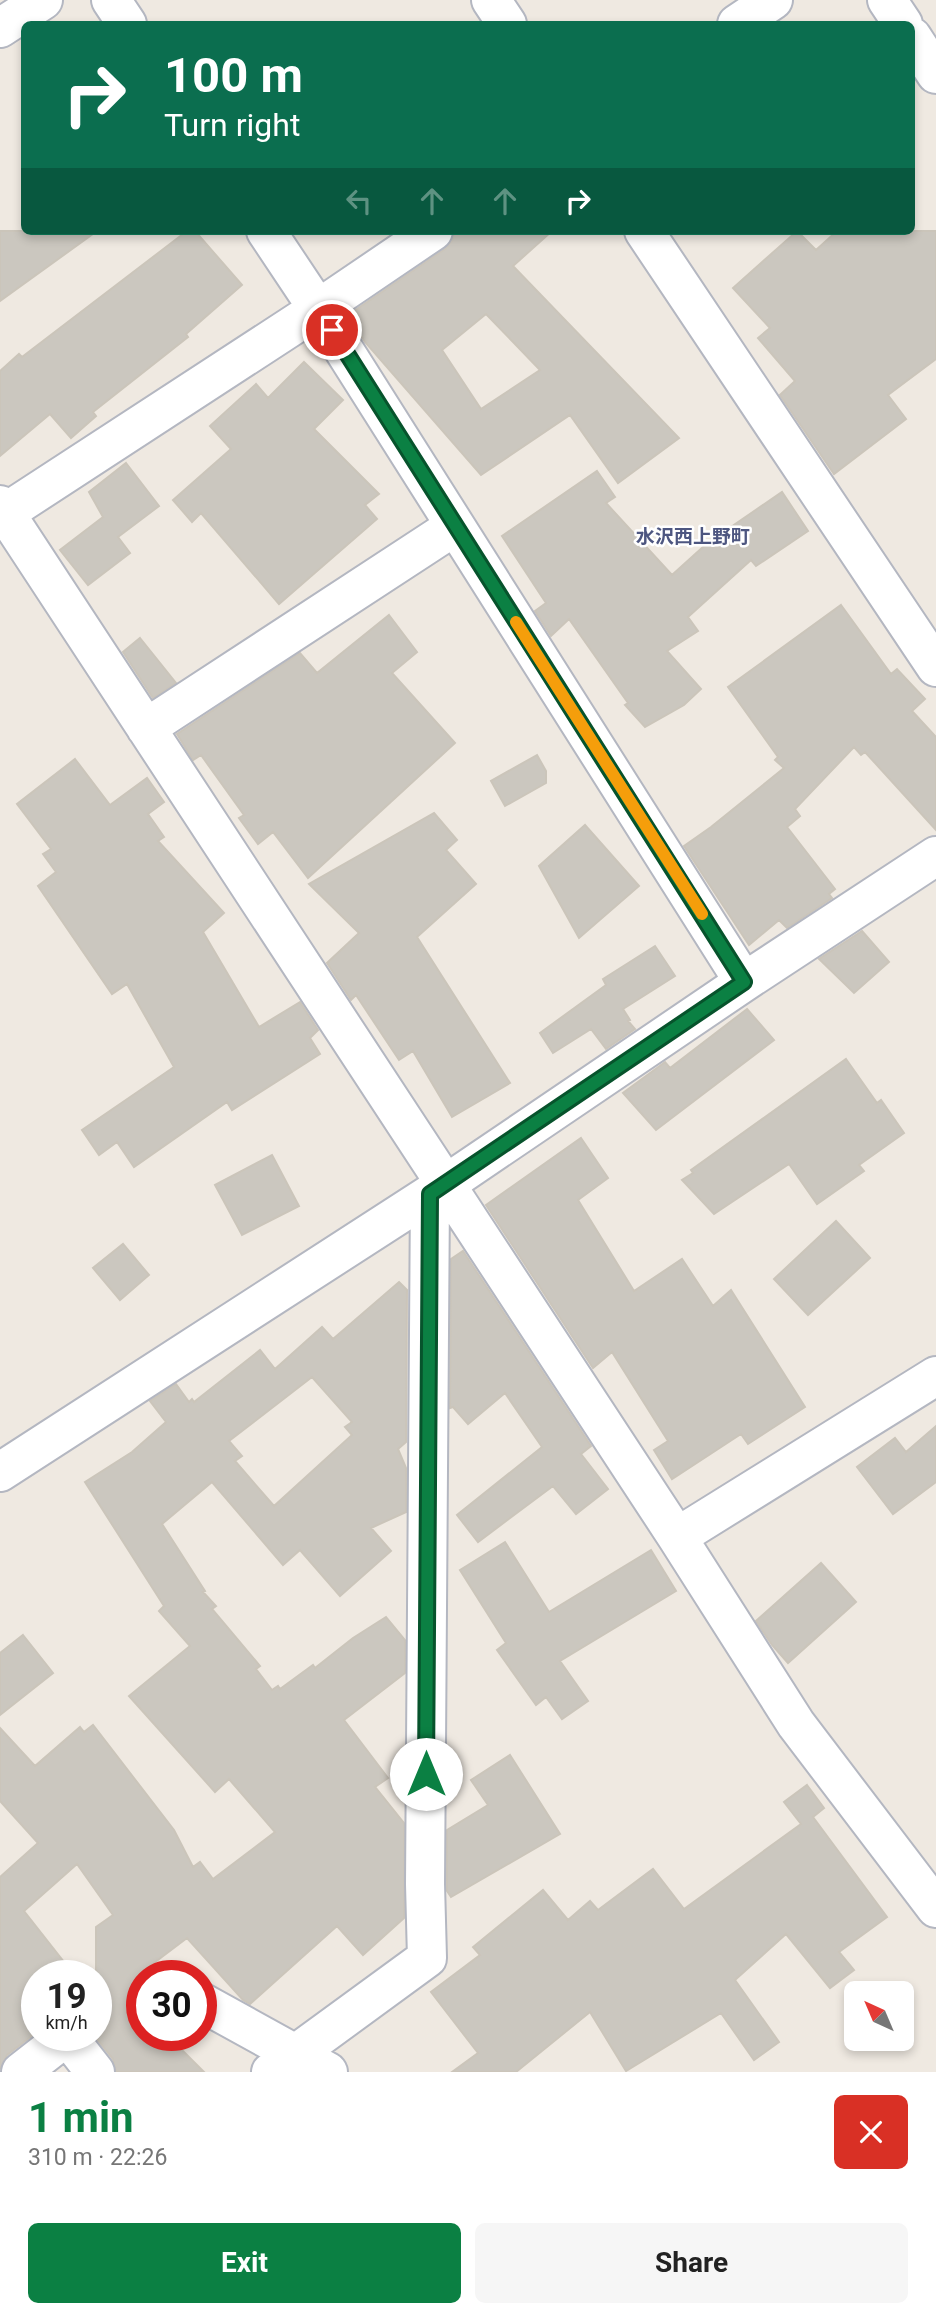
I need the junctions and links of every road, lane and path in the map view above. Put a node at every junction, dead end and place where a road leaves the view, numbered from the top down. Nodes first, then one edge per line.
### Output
1 (43, 0) edge
2 (111, 0) edge
3 (491, 0) edge
4 (773, 0) edge
5 (887, 0) edge
6 (125, 21) edge
7 (505, 21) edge
8 (742, 21) edge
9 (902, 21) edge
10 (0, 29) edge
11 (915, 42) edge
12 (936, 74) edge
13 (269, 235) edge
14 (427, 235) edge
15 (647, 235) edge
16 (318, 309) junction
17 (2, 509) edge
18 (455, 526) junction
19 (936, 667) edge
20 (146, 729) junction
21 (936, 856) edge
22 (744, 982) junction
23 (438, 1189) junction
24 (936, 1376) edge
25 (0, 1472) edge
26 (677, 1537) junction
27 (936, 1908) edge
28 (217, 2014) edge
29 (282, 2063) edge
30 (21, 2072) edge
31 (94, 2072) edge
32 (328, 2072) edge

1 - 10 street
2 - 6 street
3 - 7 street
4 - 8 street
5 - 9 street
11 - 12 street
13 - 16 street
14 - 16 street
15 - 19 street
16 - 17 street
16 - 18 street
17 - 20 street
18 - 20 street
18 - 22 street
20 - 23 street
21 - 22 street
22 - 23 street
23 - 25 street
23 - 26 street
23 - 29 street
24 - 26 street
26 - 27 street
28 - 29 street
29 - 32 street
30 - 31 street

